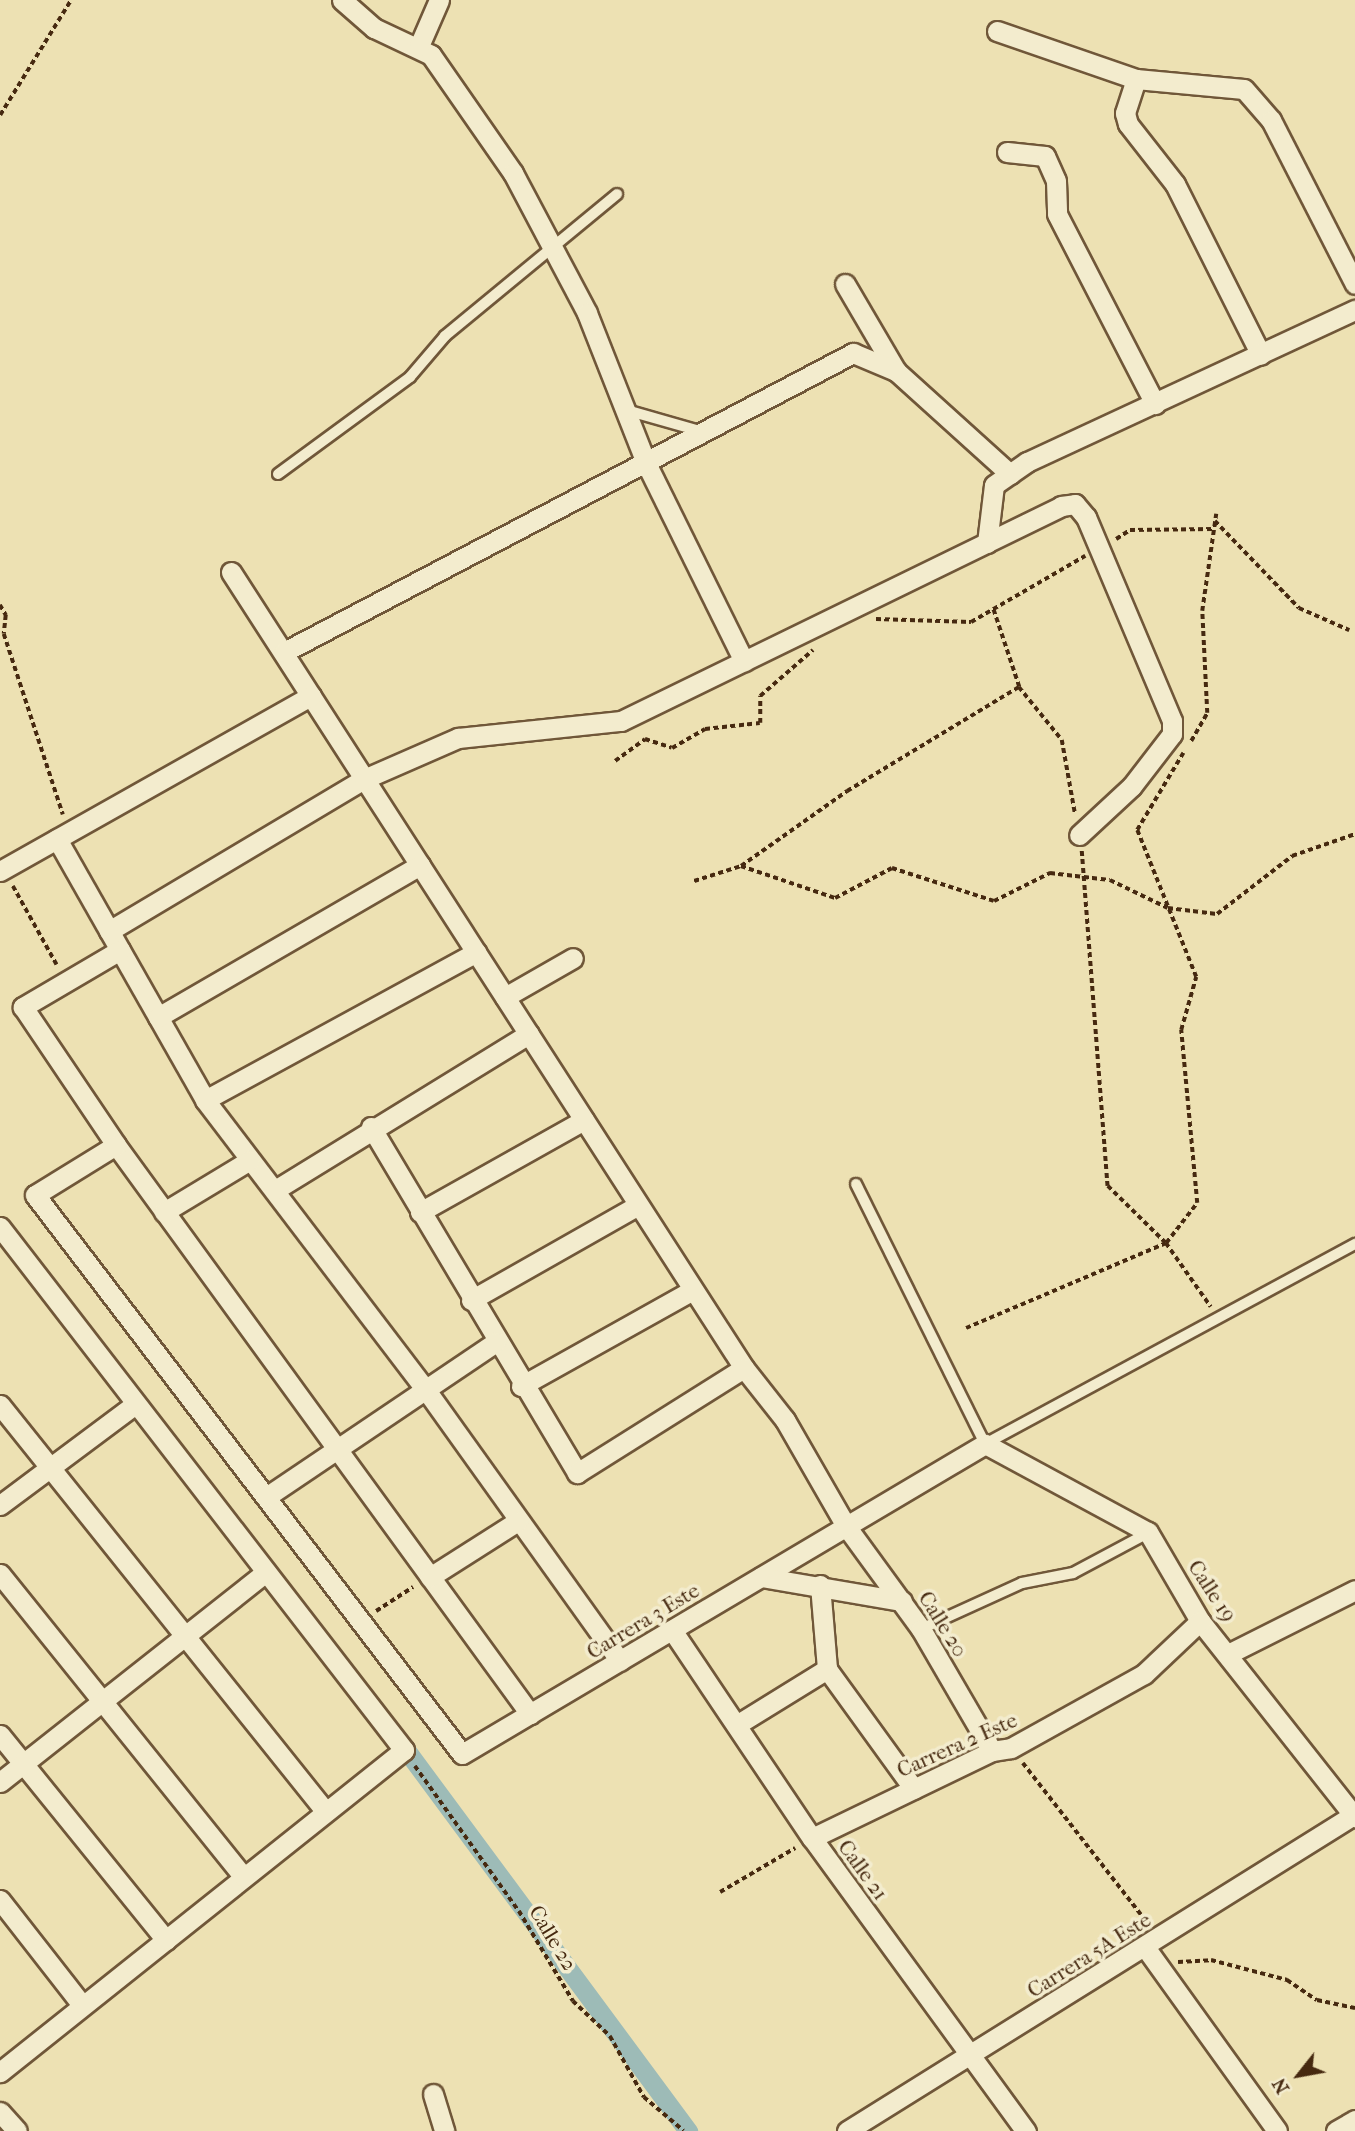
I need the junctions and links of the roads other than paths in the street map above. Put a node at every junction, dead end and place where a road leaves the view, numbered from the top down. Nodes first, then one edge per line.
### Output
1 (342, 0) edge
2 (439, 0) edge
3 (997, 31) dead end
4 (419, 46) junction
5 (1136, 79) junction
6 (1007, 152) dead end
7 (617, 194) dead end
8 (553, 248) junction
9 (845, 284) dead end
10 (1355, 284) edge
11 (1355, 310) edge
12 (1261, 355) junction
13 (896, 371) junction
14 (1155, 404) junction
15 (625, 409) junction
16 (706, 433) junction
17 (647, 465) junction
18 (278, 474) dead end
19 (1010, 474) junction
20 (986, 543) junction
21 (232, 572) dead end
22 (284, 652) junction
23 (744, 661) junction
24 (311, 696) junction
25 (365, 779) junction
26 (1079, 835) road end
27 (62, 836) junction
28 (420, 865) junction
29 (2, 870) edge
30 (109, 931) junction
31 (120, 950) junction
32 (476, 952) junction
33 (573, 958) dead end
34 (505, 997) junction
35 (158, 1017) junction
36 (529, 1034) junction
37 (205, 1100) junction
38 (584, 1120) junction
39 (371, 1127) junction
40 (116, 1145) junction
41 (250, 1160) junction
42 (856, 1184) dead end
43 (275, 1190) junction
44 (638, 1205) junction
45 (164, 1212) junction
46 (420, 1212) junction
47 (0, 1227) edge
48 (1355, 1244) edge
49 (694, 1290) junction
50 (471, 1300) junction
51 (496, 1342) junction
52 (744, 1368) junction
53 (521, 1385) junction
54 (426, 1390) junction
55 (0, 1405) edge
56 (134, 1405) junction
57 (985, 1444) junction
58 (337, 1449) junction
59 (50, 1467) junction
60 (266, 1497) junction
61 (0, 1505) edge
62 (518, 1521) junction
63 (845, 1526) junction
64 (1148, 1532) junction
65 (266, 1572) junction
66 (0, 1574) edge
67 (430, 1577) junction
68 (761, 1577) junction
69 (820, 1585) junction
70 (1355, 1590) edge
71 (902, 1601) junction
72 (1200, 1621) junction
73 (921, 1629) junction
74 (672, 1630) junction
75 (185, 1636) junction
76 (1228, 1654) junction
77 (620, 1661) junction
78 (827, 1669) junction
79 (102, 1701) junction
80 (530, 1714) junction
81 (738, 1724) junction
82 (0, 1735) edge
83 (1002, 1749) junction
84 (23, 1764) junction
85 (0, 1782) edge
86 (914, 1789) junction
87 (326, 1812) junction
88 (1354, 1815) edge
89 (812, 1838) junction
90 (244, 1877) junction
91 (0, 1900) edge
92 (166, 1940) junction
93 (1150, 1943) junction
94 (82, 2005) junction
95 (970, 2057) junction
96 (0, 2072) edge
97 (433, 2094) dead end
98 (0, 2112) edge
99 (1355, 2120) edge
100 (17, 2131) edge
101 (444, 2131) edge
102 (847, 2131) edge
103 (1026, 2131) edge
104 (1277, 2131) edge
105 (1336, 2131) edge

1 - 4 street
2 - 4 street
3 - 5 street
4 - 8 street
5 - 10 street
5 - 12 street
6 - 14 street
7 - 8 lane
8 - 15 street
8 - 18 lane
9 - 13 street
11 - 12 street
12 - 14 street
13 - 16 street
13 - 19 street
14 - 19 street
15 - 16 lane
15 - 17 street
16 - 17 street
17 - 22 street
17 - 23 street
19 - 20 street
20 - 23 street
20 - 26 street
21 - 22 street, Calle 20
22 - 24 street, Calle 20
23 - 25 street
24 - 25 street, Calle 20
24 - 27 street
25 - 28 street, Calle 20
25 - 30 street
27 - 29 street
27 - 30 street
28 - 32 street, Calle 20
28 - 35 street
30 - 31 street
31 - 35 street
31 - 40 street
32 - 34 street, Calle 20
32 - 37 street
33 - 34 street
34 - 36 street, Calle 20
35 - 37 street
36 - 38 street, Calle 20
36 - 39 street
37 - 41 street
38 - 44 street, Calle 20
38 - 46 street
39 - 43 street
39 - 46 street
40 - 45 street
40 - 60 street
41 - 43 street
41 - 45 street
42 - 57 lane
43 - 54 street
44 - 49 street, Calle 20
44 - 50 street
45 - 58 street
46 - 50 street
47 - 56 street
48 - 57 lane
49 - 52 street, Calle 20
49 - 53 street
50 - 51 street
51 - 53 street
51 - 54 street
52 - 53 street
52 - 63 street, Calle 20
54 - 58 street
54 - 62 street
55 - 59 street
56 - 59 street
56 - 65 street
57 - 63 street, Carrera 3 Este
57 - 64 street
58 - 60 street
58 - 67 street
59 - 61 street
59 - 75 street
60 - 80 street, Carrera 3 Este
62 - 67 street
62 - 77 street
63 - 68 street, Carrera 3 Este
63 - 71 street, Calle 20
64 - 72 street, Calle 19
64 - 73 lane
65 - 75 street
65 - 87 street
66 - 79 street
67 - 80 street
68 - 69 street
68 - 74 street, Carrera 3 Este
69 - 71 street
69 - 78 street
70 - 76 street
71 - 73 street, Calle 20
72 - 76 street, Calle 19
72 - 83 street, Carrera 2 Este
73 - 83 street, Calle 20
74 - 77 street, Carrera 3 Este
74 - 81 street, Calle 21
75 - 79 street
75 - 87 street
76 - 88 street, Calle 19
77 - 80 street, Carrera 3 Este
78 - 81 street
78 - 86 street
79 - 84 street
79 - 90 street
81 - 89 street, Calle 21
82 - 84 street
83 - 86 street, Carrera 2 Este
84 - 85 street
84 - 92 street
86 - 89 street, Carrera 2 Este
87 - 90 street
88 - 93 street, Carrera 5A Este
89 - 95 street, Calle 21
90 - 92 street
91 - 94 street
92 - 94 street
93 - 95 street, Carrera 5A Este
93 - 104 street
94 - 96 street
95 - 102 street, Carrera 5A Este
95 - 103 street, Calle 21
97 - 101 street
98 - 100 street
99 - 105 street

